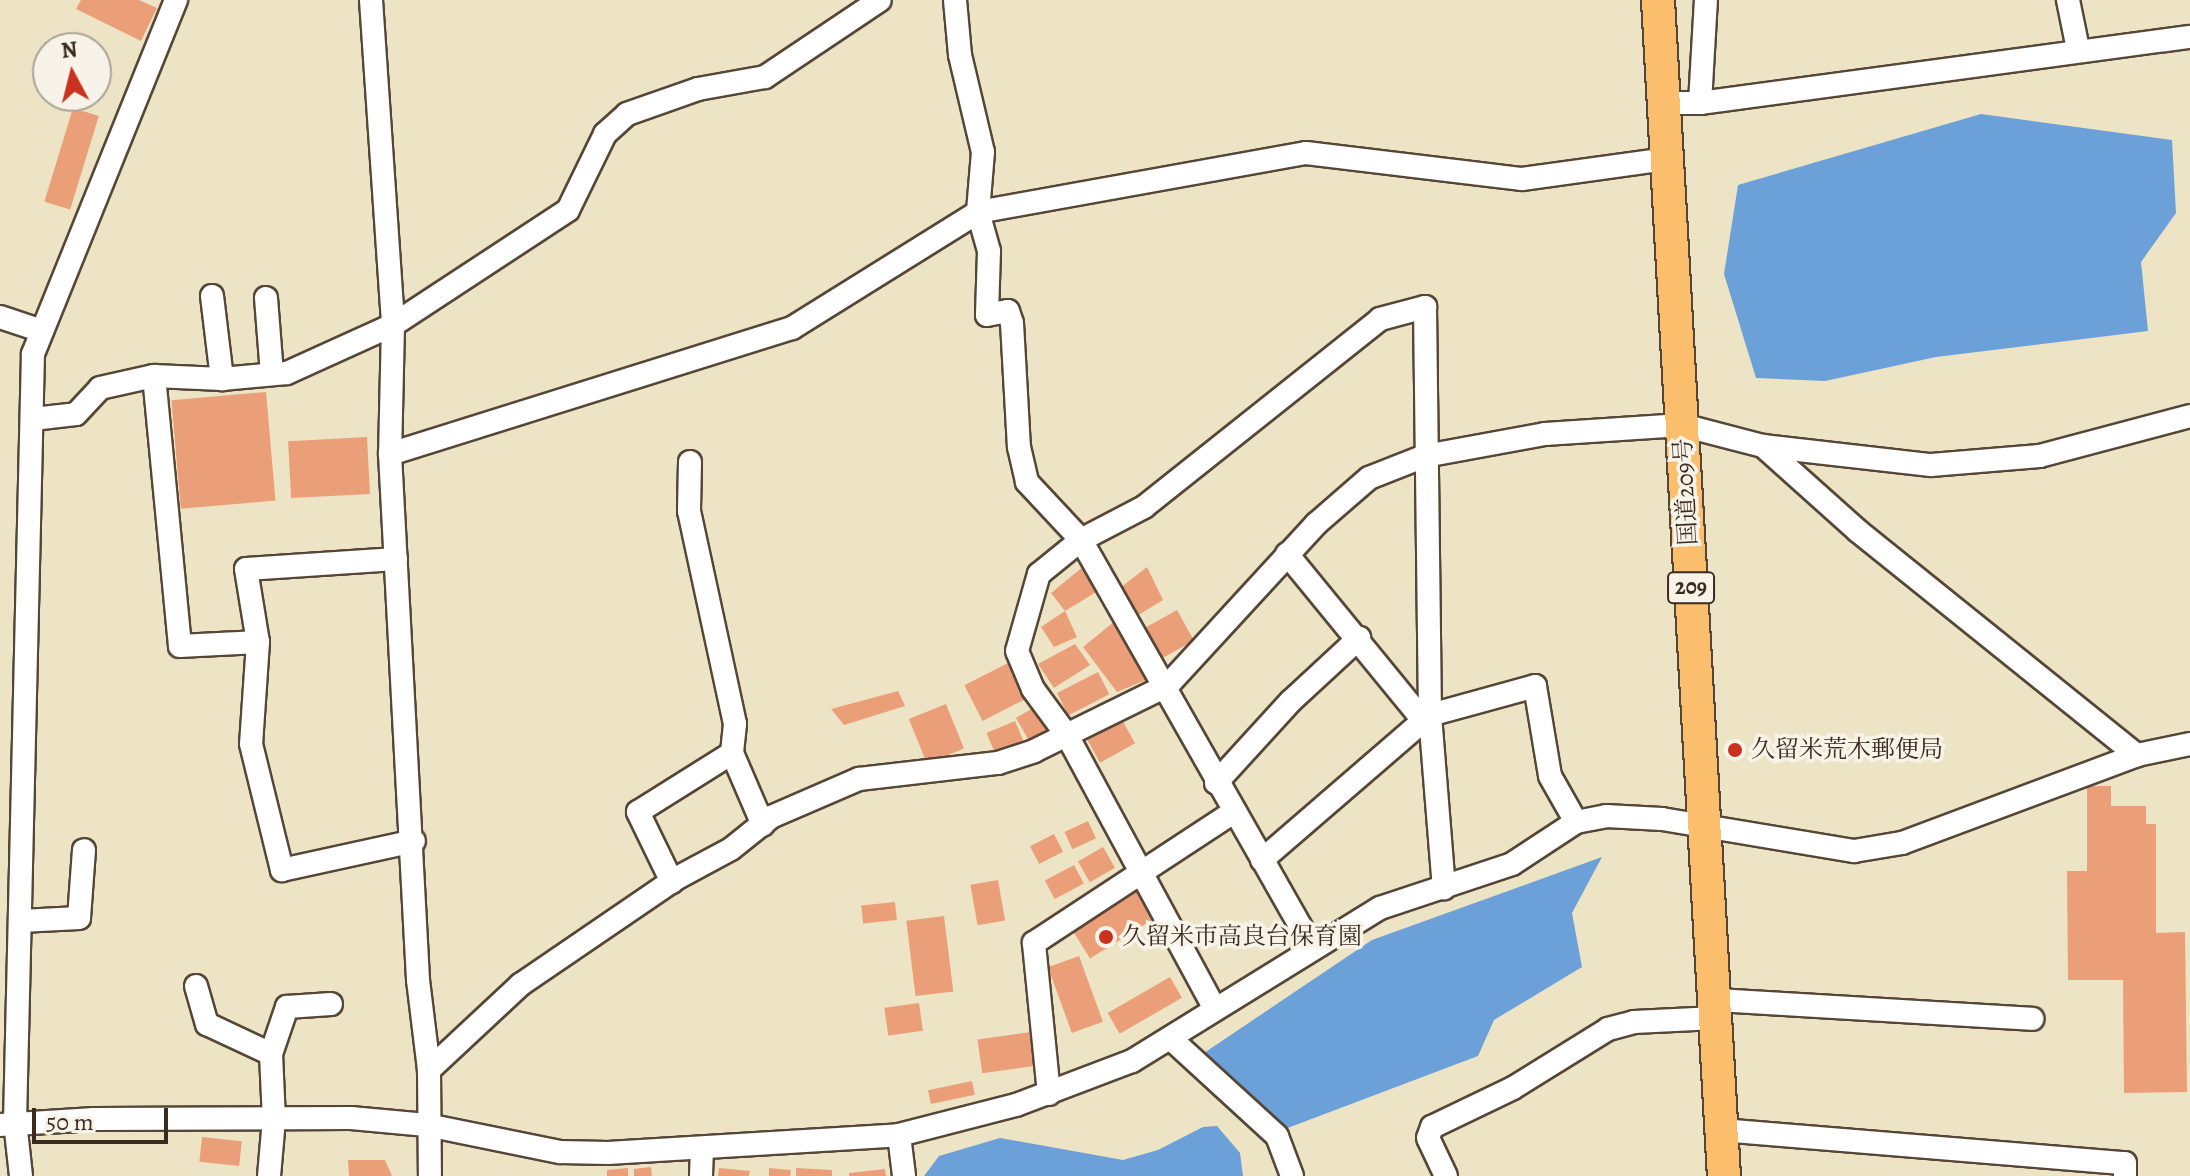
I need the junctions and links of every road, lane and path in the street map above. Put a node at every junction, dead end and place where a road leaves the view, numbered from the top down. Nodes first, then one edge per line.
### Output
1 (176, 0) edge
2 (371, 0) edge
3 (880, 0) edge
4 (955, 0) edge
5 (1658, 0) edge
6 (1706, 0) edge
7 (2068, 0) edge
8 (2190, 37) edge
9 (2078, 49) junction
10 (1663, 103) junction
11 (1700, 103) junction
12 (1666, 159) junction
13 (978, 212) junction
14 (212, 296) dead end
15 (266, 298) dead end
16 (0, 317) edge
17 (393, 325) junction
18 (42, 331) junction
19 (272, 374) junction
20 (154, 376) junction
21 (222, 379) junction
22 (2190, 416) edge
23 (33, 419) junction
24 (1682, 425) junction
25 (1763, 446) junction
26 (390, 454) junction
27 (1425, 456) junction
28 (690, 462) dead end
29 (1081, 540) junction
30 (1287, 554) junction
31 (396, 559) junction
32 (1359, 638) junction
33 (258, 642) junction
34 (1168, 685) junction
35 (1426, 718) junction
36 (1066, 734) junction
37 (2190, 744) edge
38 (732, 753) junction
39 (2137, 755) junction
40 (1216, 783) junction
41 (1235, 811) junction
42 (1576, 822) junction
43 (763, 825) junction
44 (1704, 826) junction
45 (414, 841) junction
46 (84, 850) dead end
47 (1262, 860) junction
48 (1141, 871) junction
49 (672, 882) junction
50 (1444, 888) junction
51 (21, 921) junction
52 (1312, 946) junction
53 (196, 986) dead end
54 (331, 1004) dead end
55 (1215, 1009) junction
56 (1716, 1009) junction
57 (2032, 1019) dead end
58 (1170, 1038) junction
59 (271, 1054) junction
60 (429, 1070) junction
61 (1049, 1094) junction
62 (274, 1119) junction
63 (8, 1124) edge
64 (427, 1125) junction
65 (1721, 1130) junction
66 (899, 1135) junction
67 (702, 1149) junction
68 (21, 1176) edge
69 (269, 1176) edge
70 (430, 1176) edge
71 (701, 1176) edge
72 (904, 1176) edge
73 (1292, 1176) edge
74 (1446, 1176) edge
75 (1724, 1176) edge
76 (2125, 1176) edge

1 - 18 street
2 - 17 street
3 - 17 street
4 - 13 street
5 - 10 highway, 国道209号 / 209
6 - 11 street
7 - 9 street
8 - 9 street
9 - 11 street
10 - 11 street
10 - 12 highway, 国道209号 / 209
12 - 13 street
12 - 24 highway, 国道209号 / 209
13 - 26 street
13 - 29 street
14 - 21 street
15 - 19 street
16 - 18 street
17 - 19 street
17 - 26 street
18 - 23 street
19 - 21 street
20 - 21 street
20 - 23 street
20 - 33 street
22 - 25 street
23 - 51 street
24 - 25 street
24 - 27 street
24 - 44 highway, 国道209号 / 209
25 - 39 street
26 - 31 street
27 - 29 street
27 - 30 street
27 - 35 street
28 - 38 street
29 - 34 street
29 - 36 street
30 - 32 street
30 - 34 street
31 - 33 street
31 - 45 street
32 - 35 street
32 - 40 street
33 - 45 street
34 - 36 street
34 - 40 street
35 - 42 street
35 - 47 street
35 - 50 street
36 - 43 street
36 - 48 street
37 - 39 street
38 - 43 street
38 - 49 street
39 - 44 street
40 - 41 street
41 - 47 street
41 - 48 street
42 - 44 street
42 - 50 street
43 - 49 street
44 - 56 highway, 国道209号 / 209
45 - 60 street
46 - 51 street
47 - 52 street
48 - 55 street
48 - 61 street
49 - 60 street
50 - 52 street
51 - 63 street
52 - 55 street
53 - 59 street
54 - 59 street
55 - 58 street
56 - 57 street
56 - 65 highway, 国道209号 / 209
56 - 74 street
58 - 61 street
58 - 73 street
59 - 62 street
60 - 64 street
61 - 66 street
62 - 63 street
62 - 64 street
62 - 69 street
63 - 68 street
64 - 67 street
64 - 70 street
65 - 75 highway, 国道209号 / 209
65 - 76 street
66 - 67 street
66 - 72 street
67 - 71 street

